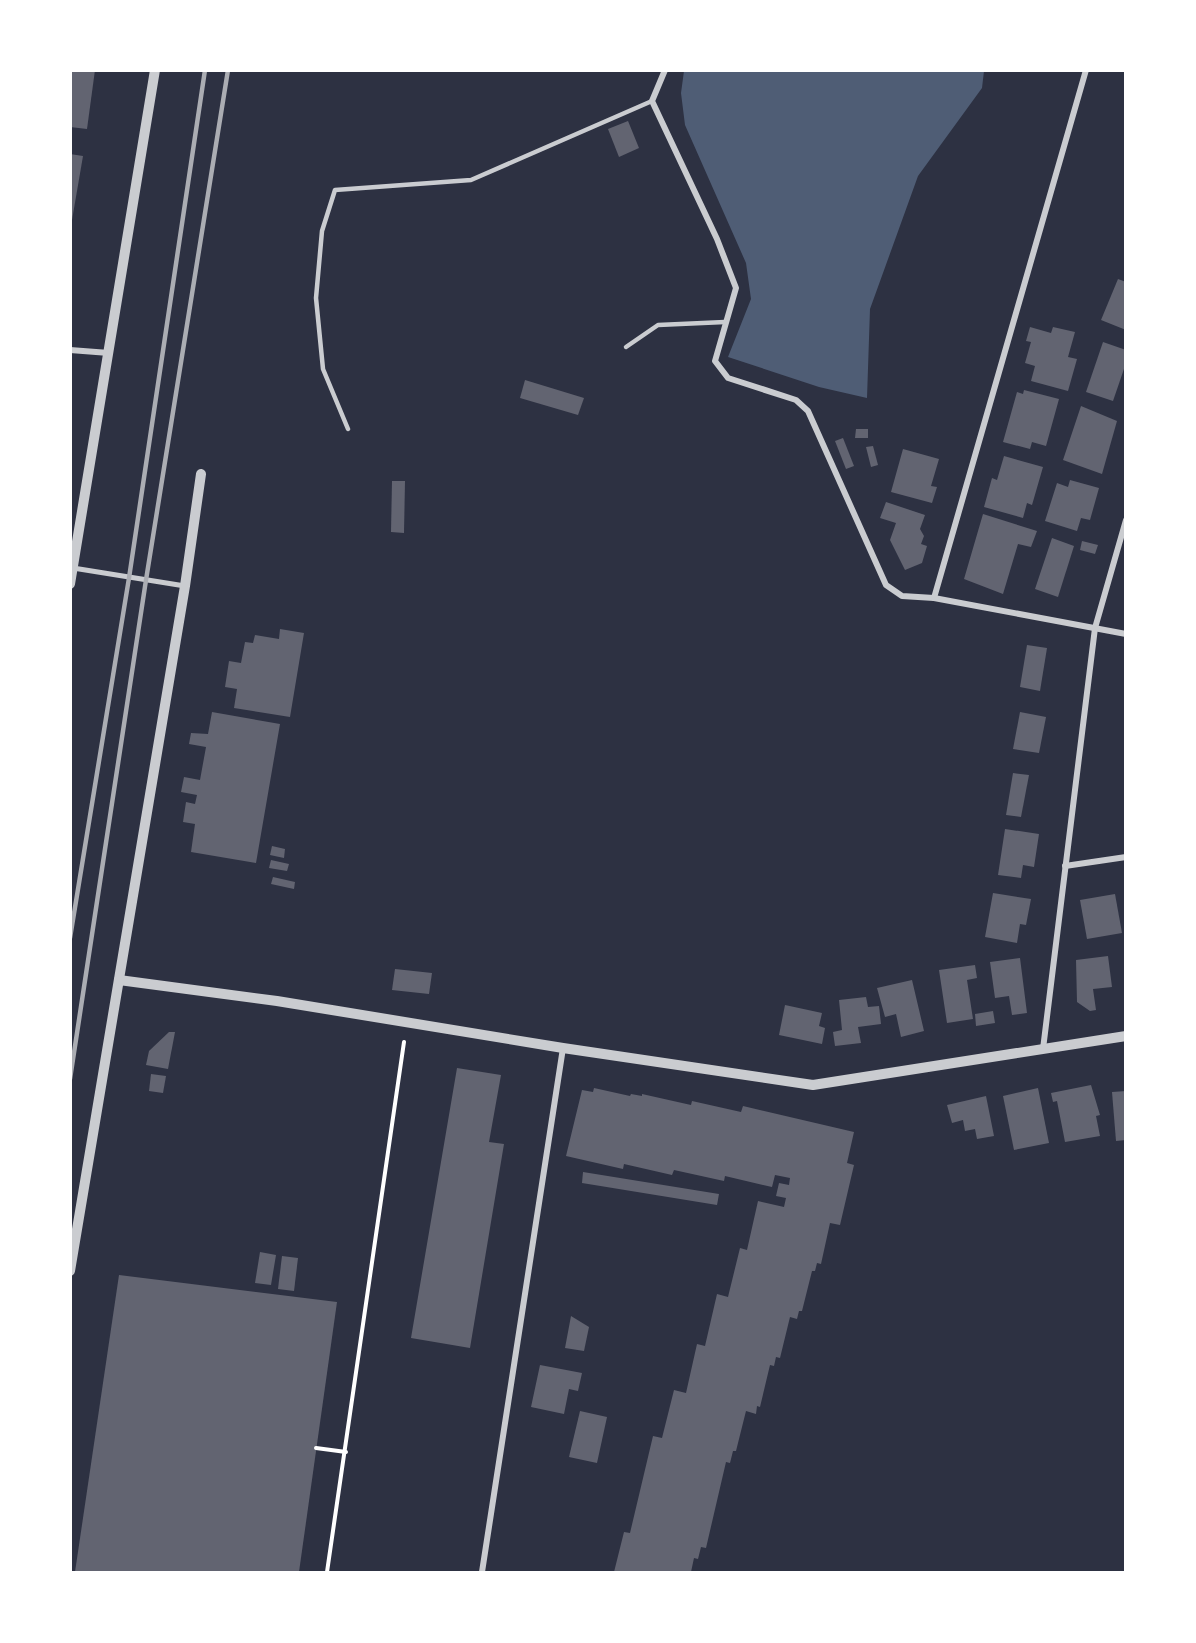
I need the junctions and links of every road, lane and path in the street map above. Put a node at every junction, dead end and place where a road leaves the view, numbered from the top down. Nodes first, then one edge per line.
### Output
1 (155, 70) edge
2 (665, 70) edge
3 (1086, 70) edge
4 (652, 101) junction
5 (725, 322) junction
6 (626, 347) dead end
7 (70, 350) edge
8 (109, 353) junction
9 (348, 429) dead end
10 (201, 474) dead end
11 (1125, 520) edge
12 (73, 568) junction
13 (70, 584) edge
14 (185, 586) junction
15 (934, 598) junction
16 (1095, 627) junction
17 (1125, 634) edge
18 (1125, 857) edge
19 (1065, 866) junction
20 (119, 980) junction
21 (407, 1022) junction
22 (1125, 1036) edge
23 (564, 1048) junction
24 (1043, 1050) junction
25 (70, 1271) edge
26 (316, 1448) dead end
27 (346, 1452) junction
28 (327, 1572) edge
29 (482, 1572) edge

1 - 8 street
2 - 4 street
3 - 15 street
4 - 5 street
4 - 9 lane
5 - 6 lane
5 - 15 street
7 - 8 street
8 - 12 street
10 - 14 street
11 - 16 street
12 - 13 street
12 - 14 street
14 - 20 street
15 - 16 street
16 - 17 street
16 - 19 street
18 - 19 street
19 - 24 street
20 - 21 street
20 - 25 street
21 - 23 street
21 - 27 path
22 - 24 street
23 - 24 street
23 - 29 street
26 - 27 path
27 - 28 path

